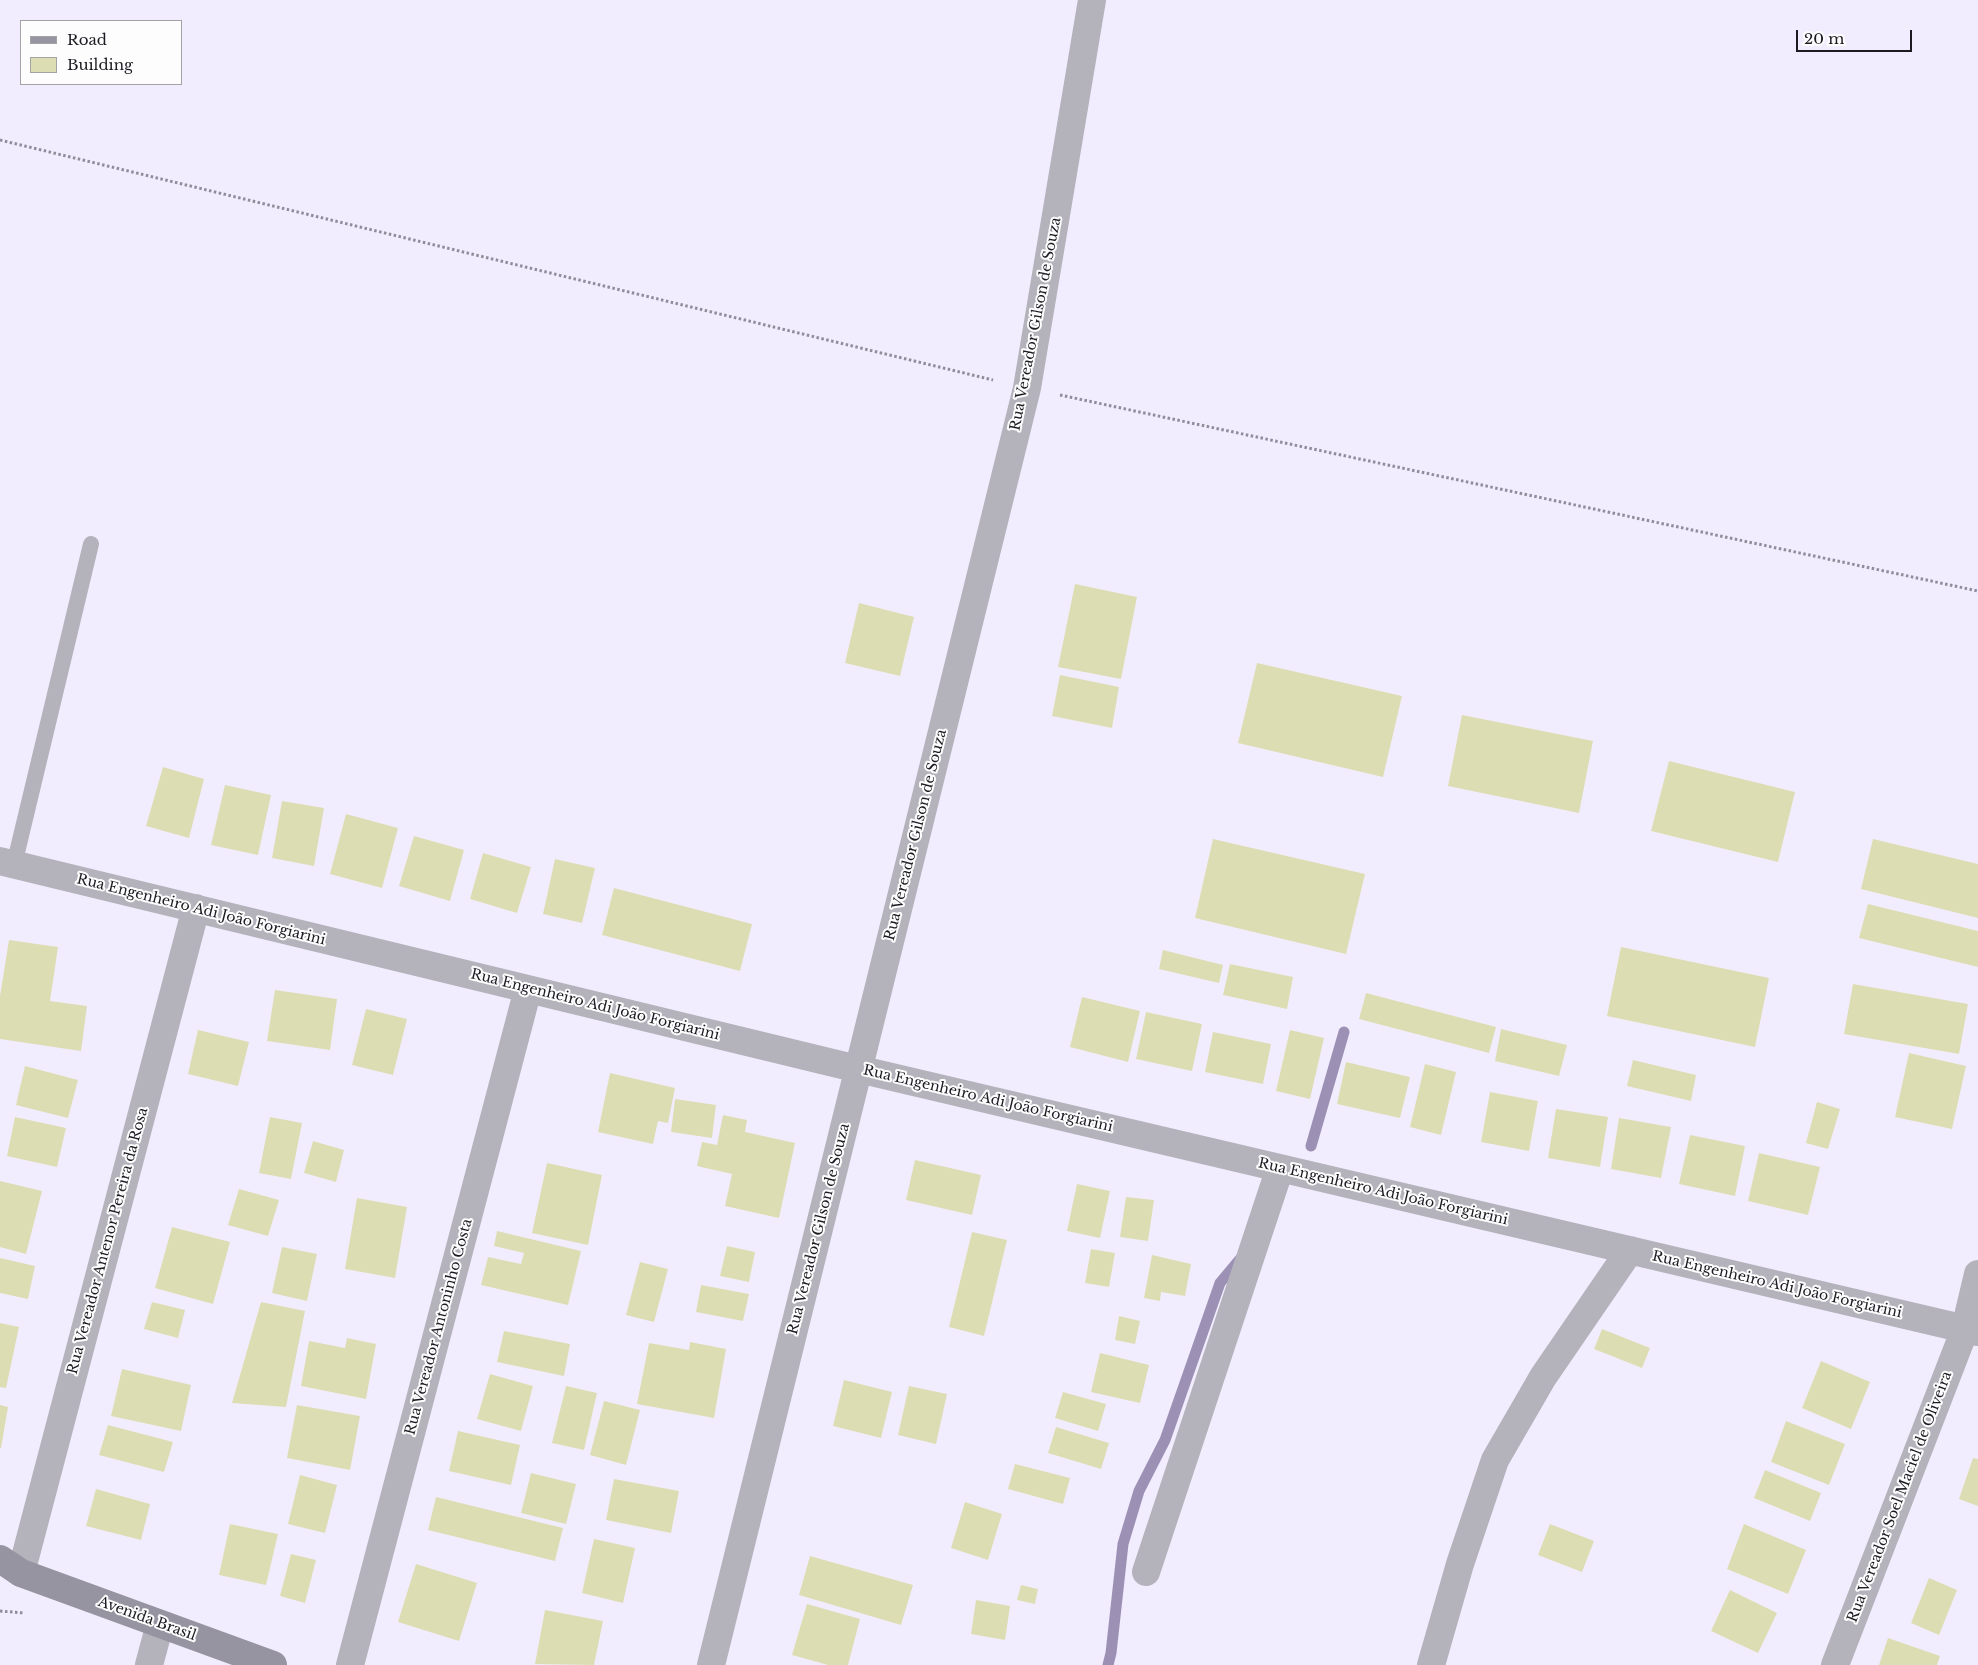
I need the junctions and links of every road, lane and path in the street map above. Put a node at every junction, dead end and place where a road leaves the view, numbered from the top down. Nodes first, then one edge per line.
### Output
1 (1092, 0) edge
2 (0, 140) edge
3 (1027, 388) junction
4 (91, 544) dead end
5 (1978, 591) edge
6 (7, 863) edge
7 (196, 908) junction
8 (528, 988) junction
9 (858, 1069) junction
10 (1280, 1168) junction
11 (1630, 1250) junction
12 (1978, 1274) edge
13 (1972, 1330) edge
14 (7, 1568) edge
15 (1146, 1572) dead end
16 (160, 1624) junction
17 (149, 1665) edge
18 (274, 1665) edge
19 (350, 1665) edge
20 (711, 1665) edge
21 (1431, 1665) edge
22 (1835, 1665) edge

1 - 3 street, Rua Vereador Gilson de Souza
2 - 3 path
3 - 5 path
3 - 9 street, Rua Vereador Gilson de Souza
4 - 6 lane
6 - 7 street, Rua Engenheiro Adi João Forgiarini
7 - 8 street, Rua Engenheiro Adi João Forgiarini
7 - 14 street, Rua Vereador Antenor Pereira da Rosa
8 - 9 street, Rua Engenheiro Adi João Forgiarini
8 - 19 street, Rua Vereador Antoninho Costa
9 - 10 street, Rua Engenheiro Adi João Forgiarini
9 - 20 street, Rua Vereador Gilson de Souza
10 - 11 street, Rua Engenheiro Adi João Forgiarini
10 - 15 street
11 - 13 street, Rua Engenheiro Adi João Forgiarini
11 - 21 street
12 - 13 street, Rua Vereador Soel Maciel de Oliveira
13 - 22 street, Rua Vereador Soel Maciel de Oliveira
14 - 16 street, Avenida Brasil
16 - 17 street
16 - 18 street, Avenida Brasil

